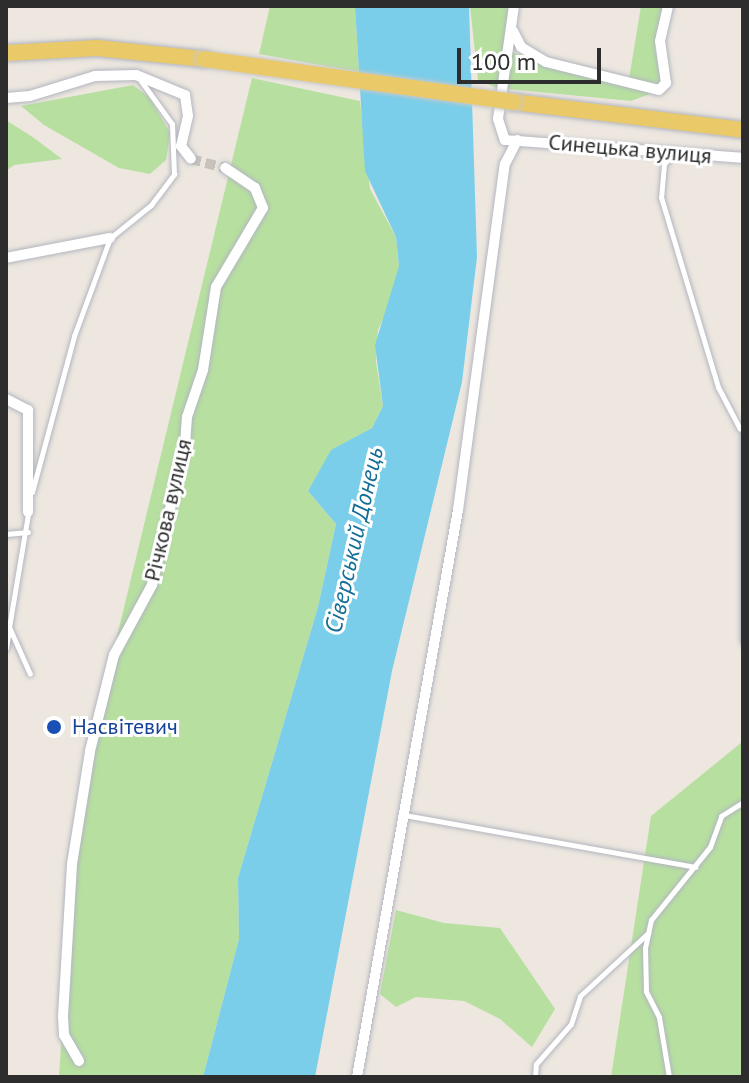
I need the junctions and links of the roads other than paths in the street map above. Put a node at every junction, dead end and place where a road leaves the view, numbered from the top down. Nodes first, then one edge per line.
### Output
1 (514, 6) edge
2 (668, 6) edge
3 (512, 25) junction
4 (7, 57) edge
5 (136, 75) junction
6 (6, 98) edge
7 (743, 130) edge
8 (517, 140) junction
9 (672, 154) junction
10 (743, 158) edge
11 (191, 159) dead end
12 (225, 168) tunnel mouth
13 (110, 238) junction
14 (6, 258) edge
15 (6, 399) edge
16 (742, 430) edge
17 (28, 512) junction
18 (28, 532) junction
19 (6, 534) edge
20 (9, 627) junction
21 (743, 642) edge
22 (6, 648) edge
23 (30, 674) dead end
24 (743, 802) edge
25 (403, 815) junction
26 (695, 867) junction
27 (649, 932) junction
28 (79, 1061) dead end
29 (357, 1077) edge
30 (535, 1077) edge
31 (669, 1077) edge

1 - 3 street
2 - 3 street
3 - 8 street
4 - 7 main road, bridge
5 - 6 street
5 - 11 street
5 - 13 lane
8 - 9 street, Синецька вулиця
8 - 25 street
9 - 10 street, Синецька вулиця
9 - 16 lane
12 - 28 street, Річкова вулиця
13 - 14 street
13 - 17 lane
15 - 17 street
16 - 21 lane
17 - 18 lane
18 - 19 lane
18 - 20 lane
20 - 22 lane
20 - 23 lane
24 - 26 lane
25 - 26 lane
25 - 29 street
26 - 27 lane
27 - 30 lane
27 - 31 lane

